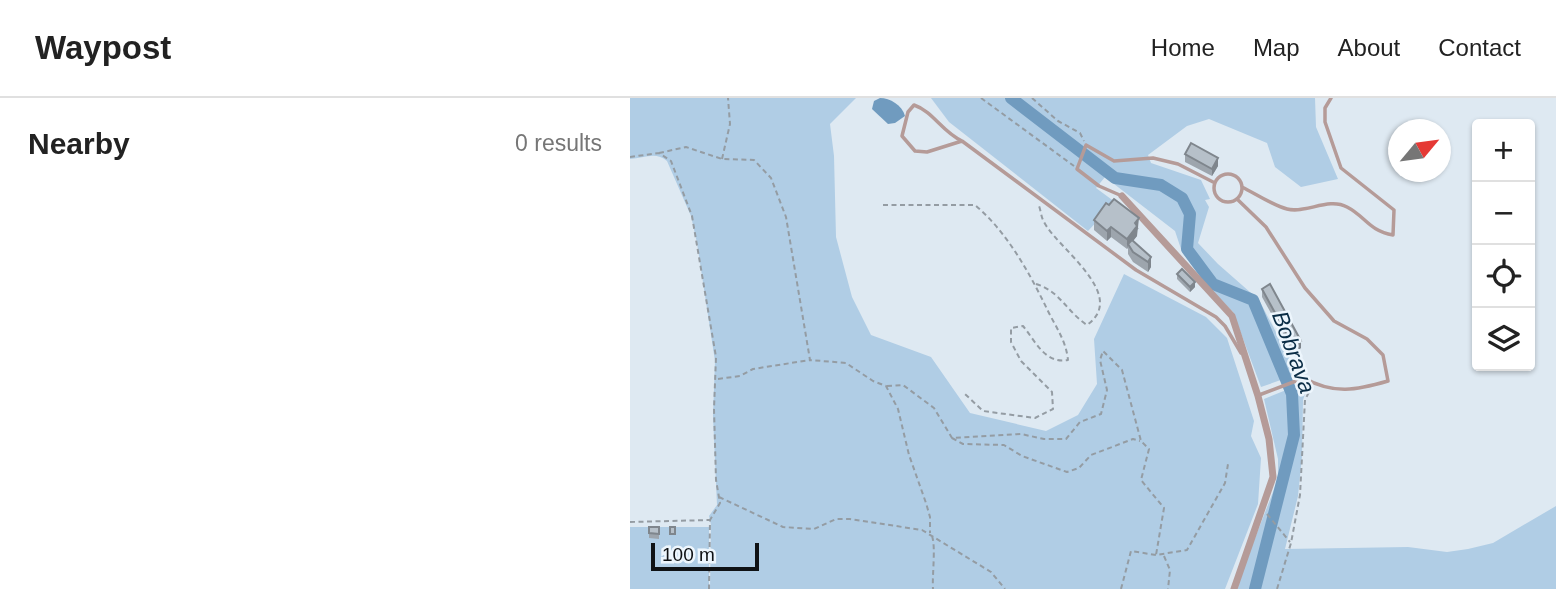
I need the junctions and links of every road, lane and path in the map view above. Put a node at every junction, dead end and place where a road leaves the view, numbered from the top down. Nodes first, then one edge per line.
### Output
1 (727, 98) edge
2 (981, 98) edge
3 (1032, 98) edge
4 (1331, 98) edge
5 (962, 141) junction
6 (1085, 147) junction
7 (659, 153) junction
8 (630, 157) edge
9 (722, 159) junction
10 (1078, 167) junction
11 (1215, 183) junction
12 (1242, 187) junction
13 (1122, 196) joint
14 (1037, 198) junction
15 (1237, 199) junction
16 (883, 205) dead end
17 (1036, 284) junction
18 (810, 360) junction
19 (1246, 361) junction
20 (717, 379) junction
21 (1304, 379) junction
22 (886, 386) junction
23 (965, 394) dead end
24 (1258, 396) junction
25 (951, 438) junction
26 (1141, 441) junction
27 (1228, 464) dead end
28 (719, 497) junction
29 (1263, 509) junction
30 (710, 520) junction
31 (630, 522) edge
32 (931, 534) junction
33 (1291, 543) junction
34 (1156, 555) junction
35 (1164, 555) junction
36 (709, 589) edge
37 (933, 589) edge
38 (1005, 589) edge
39 (1121, 589) edge
40 (1168, 589) edge
41 (1234, 589) edge
42 (1277, 589) edge

1 - 9 path
2 - 10 path
3 - 6 path
4 - 12 lane
5 - 5 lane
5 - 14 lane
6 - 10 lane
6 - 11 lane
7 - 8 path
7 - 9 path
7 - 20 path
9 - 18 path
10 - 13 lane
11 - 12 lane
11 - 15 lane
12 - 15 lane
13 - 19 street
14 - 17 path
14 - 19 lane
15 - 21 lane
16 - 17 path
17 - 23 path
18 - 20 path
18 - 22 path
19 - 24 street
20 - 28 path
21 - 24 lane
21 - 33 path
22 - 25 path
22 - 32 path
24 - 29 street
25 - 26 path
25 - 26 path
26 - 34 path
27 - 35 path
28 - 30 path
28 - 32 path
29 - 33 path
29 - 41 street
30 - 31 path
30 - 36 path
32 - 37 path
32 - 38 path
33 - 42 path
34 - 35 path
34 - 39 path
35 - 40 path

